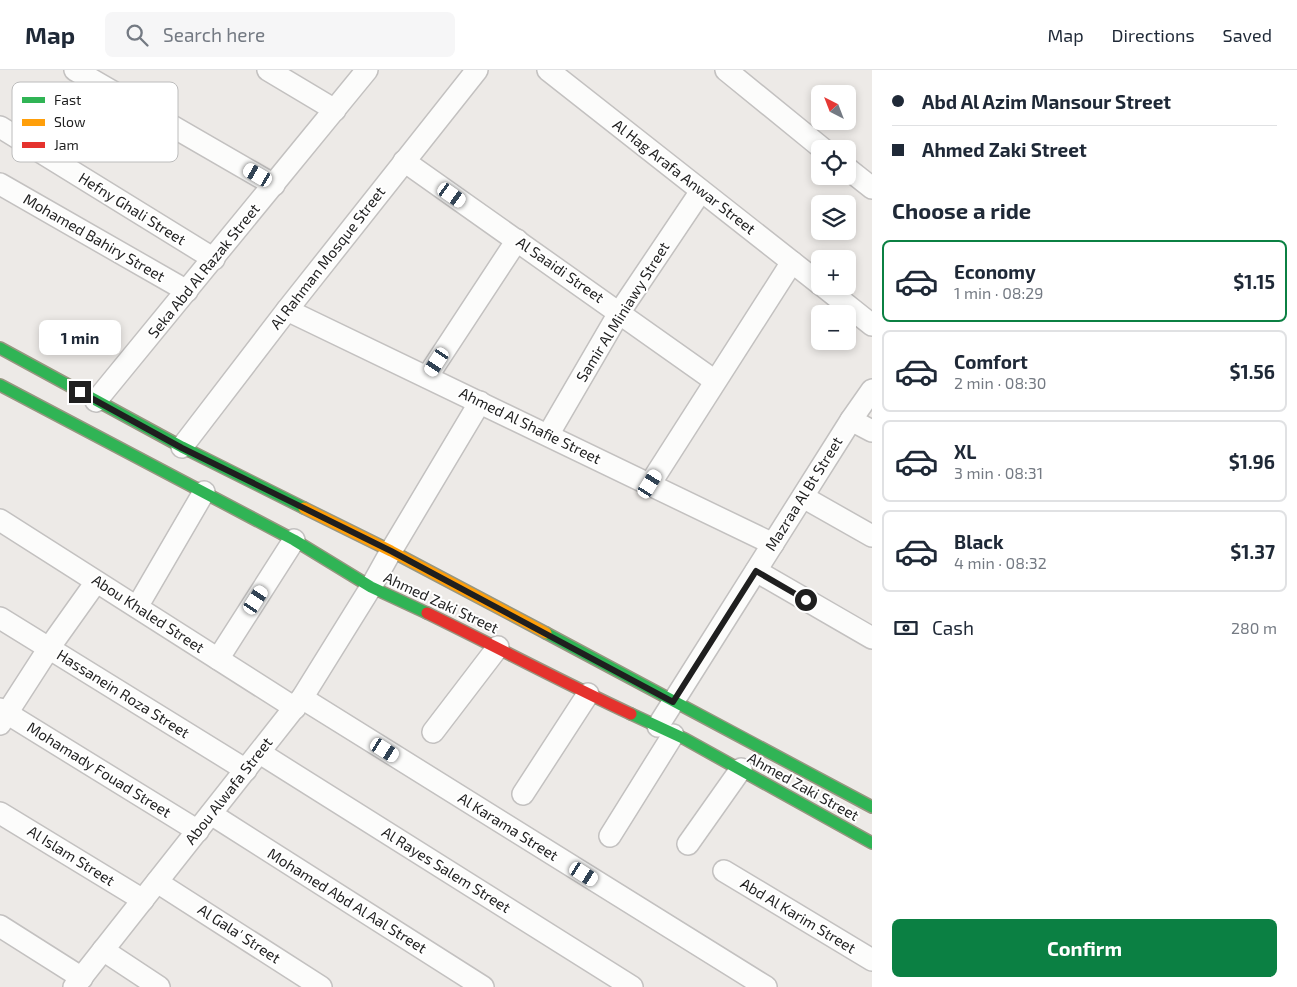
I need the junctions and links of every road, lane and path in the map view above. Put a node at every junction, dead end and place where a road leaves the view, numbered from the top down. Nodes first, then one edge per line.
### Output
1 (75, 70) edge
2 (268, 70) edge
3 (367, 70) edge
4 (477, 70) edge
5 (548, 70) edge
6 (726, 70) edge
7 (96, 82) edge
8 (335, 110) junction
9 (0, 127) edge
10 (178, 130) edge
11 (12, 134) edge
12 (812, 140) edge
13 (404, 161) junction
14 (57, 162) edge
15 (856, 175) edge
16 (0, 184) edge
17 (274, 185) junction
18 (872, 188) edge
19 (702, 190) junction
20 (517, 240) junction
21 (214, 259) junction
22 (792, 262) junction
23 (811, 277) edge
24 (187, 291) junction
25 (834, 295) edge
26 (287, 310) junction
27 (619, 312) junction
28 (872, 325) edge
29 (0, 348) edge
30 (427, 377) junction
31 (715, 380) junction
32 (0, 385) edge
33 (872, 390) edge
34 (96, 401) junction
35 (480, 402) junction
36 (851, 420) junction
37 (872, 431) edge
38 (548, 435) junction
39 (182, 448) junction
40 (650, 484) junction
41 (204, 492) junction
42 (803, 497) junction
43 (0, 520) edge
44 (872, 536) edge
45 (294, 540) junction
46 (773, 544) junction
47 (391, 551) junction
48 (756, 571) junction
49 (96, 582) junction
50 (371, 587) junction
51 (137, 607) junction
52 (0, 618) edge
53 (872, 638) edge
54 (498, 647) junction
55 (50, 648) junction
56 (218, 659) junction
57 (588, 694) junction
58 (673, 702) junction
59 (299, 703) junction
60 (2, 716) edge
61 (666, 731) junction
62 (432, 732) dead end
63 (260, 753) junction
64 (741, 769) junction
65 (246, 770) junction
66 (523, 794) dead end
67 (872, 807) edge
68 (0, 812) edge
69 (211, 814) junction
70 (198, 831) junction
71 (610, 836) dead end
72 (872, 843) edge
73 (688, 844) dead end
74 (724, 871) dead end
75 (157, 882) junction
76 (143, 900) junction
77 (0, 926) edge
78 (103, 950) junction
79 (872, 960) edge
80 (78, 982) edge
81 (159, 987) edge
82 (321, 987) edge
83 (483, 987) edge
84 (632, 987) edge
85 (766, 987) edge

1 - 7 street
2 - 8 street
3 - 8 street, Seka Abd Al Razak Street
4 - 13 street, Al Rahman Mosque Street
5 - 19 street, Al Hag Arafa Anwar Street
6 - 12 street
8 - 17 street, Seka Abd Al Razak Street
9 - 11 street, Hefny Ghali Street
10 - 17 street
13 - 20 street, Al Saaidi Street
13 - 26 street, Al Rahman Mosque Street
14 - 21 street, Hefny Ghali Street
15 - 18 street
16 - 24 street, Mohamed Bahiry Street
17 - 21 street, Seka Abd Al Razak Street
19 - 22 street, Al Hag Arafa Anwar Street
19 - 27 street, Samir Al Miniawy Street
20 - 27 street, Al Saaidi Street
20 - 30 street
21 - 24 street, Seka Abd Al Razak Street
22 - 23 street, Al Hag Arafa Anwar Street
22 - 31 street
24 - 34 street, Seka Abd Al Razak Street
25 - 28 street
26 - 30 street, Ahmed Al Shafie Street
26 - 39 street, Al Rahman Mosque Street
27 - 31 street, Al Saaidi Street
27 - 38 street, Samir Al Miniawy Street
29 - 34 street, Ahmed Zaki Street
30 - 35 street, Ahmed Al Shafie Street
31 - 40 street
32 - 41 street, Ahmed Zaki Street
33 - 36 street, Mazraa Al Bt Street
34 - 39 street, Ahmed Zaki Street
35 - 38 street, Ahmed Al Shafie Street
35 - 47 street, Abou Alwafa Street
36 - 37 street
36 - 42 street, Mazraa Al Bt Street
38 - 40 street, Ahmed Al Shafie Street
39 - 47 street, Ahmed Zaki Street
40 - 46 street, Ahmed Al Shafie Street
41 - 45 street, Ahmed Zaki Street
41 - 51 street
42 - 44 street
42 - 46 street, Mazraa Al Bt Street
43 - 49 street, Abou Khaled Street
45 - 50 street, Ahmed Zaki Street
45 - 56 street
46 - 48 street, Mazraa Al Bt Street
47 - 50 street, Abou Alwafa Street
47 - 58 street, Ahmed Zaki Street
48 - 53 street
48 - 58 street, Mazraa Al Bt Street
49 - 51 street, Abou Khaled Street
49 - 55 street
50 - 54 street, Ahmed Zaki Street
50 - 59 street, Abou Alwafa Street
51 - 56 street, Abou Khaled Street
52 - 55 street, Hassanein Roza Street
54 - 57 street, Ahmed Zaki Street
54 - 62 street
55 - 60 street
55 - 65 street, Hassanein Roza Street
56 - 59 street, Abou Khaled Street
57 - 61 street, Ahmed Zaki Street
57 - 66 street
58 - 61 street, Mazraa Al Bt Street
58 - 67 street, Ahmed Zaki Street
59 - 63 street, Abou Alwafa Street
59 - 85 street, Al Karama Street
60 - 70 street, Mohamady Fouad Street
61 - 64 street, Ahmed Zaki Street
61 - 71 street, Mazraa Al Bt Street
63 - 65 street, Abou Alwafa Street
63 - 84 street, Al Rayes Salem Street
64 - 72 street, Ahmed Zaki Street
64 - 73 street
65 - 69 street, Abou Alwafa Street
68 - 76 street, Al Islam Street
69 - 70 street, Abou Alwafa Street
69 - 83 street, Mohamed Abd Al Aal Street
70 - 75 street, Abou Alwafa Street
74 - 79 street, Abd Al Karim Street
75 - 76 street, Abou Alwafa Street
75 - 82 street, Al Gala' Street
76 - 78 street, Abou Alwafa Street
77 - 80 street
78 - 80 street, Abou Alwafa Street
78 - 81 street

